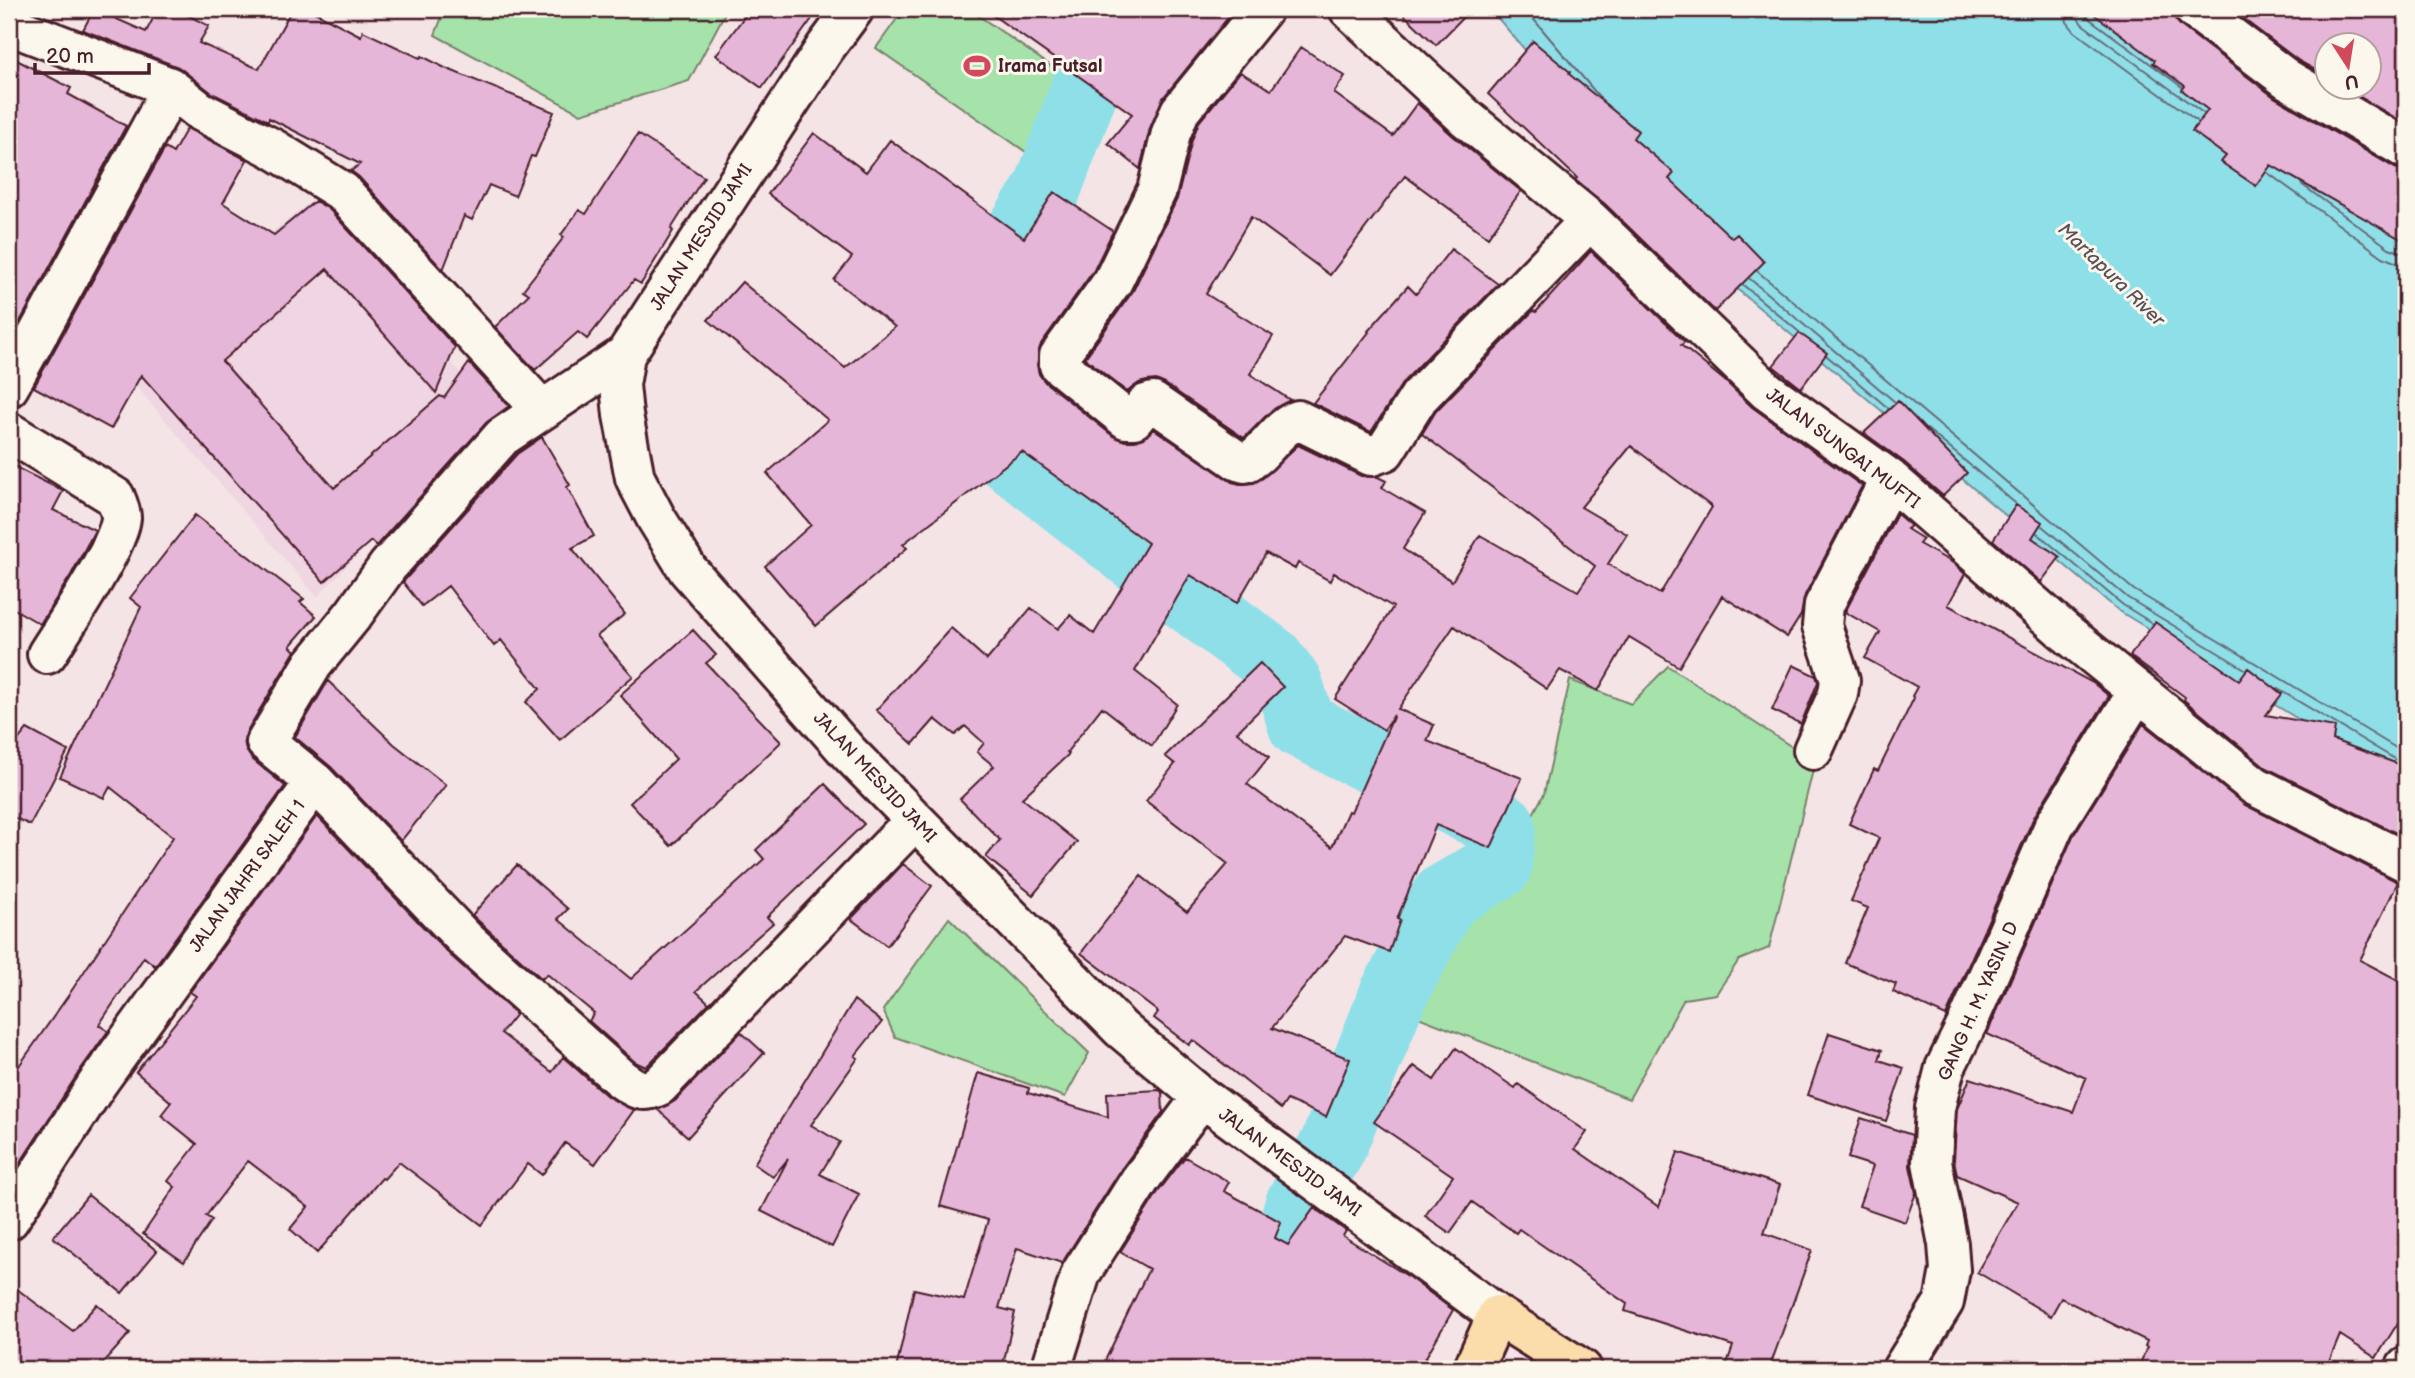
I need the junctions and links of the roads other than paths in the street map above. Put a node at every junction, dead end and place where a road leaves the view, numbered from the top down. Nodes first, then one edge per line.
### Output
1 (854, 9) edge
2 (1263, 9) edge
3 (1349, 9) edge
4 (2194, 9) edge
5 (9, 25) edge
6 (170, 87) junction
7 (2406, 149) edge
8 (1590, 220) junction
9 (625, 355) junction
10 (9, 387) edge
11 (542, 410) junction
12 (9, 432) edge
13 (1890, 480) junction
14 (47, 654) dead end
15 (2138, 691) junction
16 (1813, 750) dead end
17 (315, 782) junction
18 (915, 820) junction
19 (2406, 862) edge
20 (1202, 1097) junction
21 (9, 1220) edge
22 (1497, 1315) junction
23 (1051, 1369) edge
24 (1473, 1369) edge
25 (1582, 1369) edge
26 (1902, 1369) edge

1 - 9 street, JALAN MESJID JAMI
2 - 8 street
3 - 8 street, JALAN SUNGAI MUFTI
4 - 7 street
5 - 6 street
6 - 10 street
6 - 11 street
8 - 13 street, JALAN SUNGAI MUFTI
9 - 11 street, JALAN JAHRI SALEH 1
9 - 18 street, JALAN MESJID JAMI
11 - 17 street, JALAN JAHRI SALEH 1
12 - 14 street
13 - 15 street, JALAN SUNGAI MUFTI
13 - 16 street
15 - 19 street, JALAN SUNGAI MUFTI
15 - 26 street, GANG H. M. YASIN. D
17 - 18 street
17 - 21 street, JALAN JAHRI SALEH 1
18 - 20 street, JALAN MESJID JAMI
20 - 22 street, JALAN MESJID JAMI
20 - 23 street
22 - 24 main road
22 - 25 main road, JALAN MESJID JAMI

